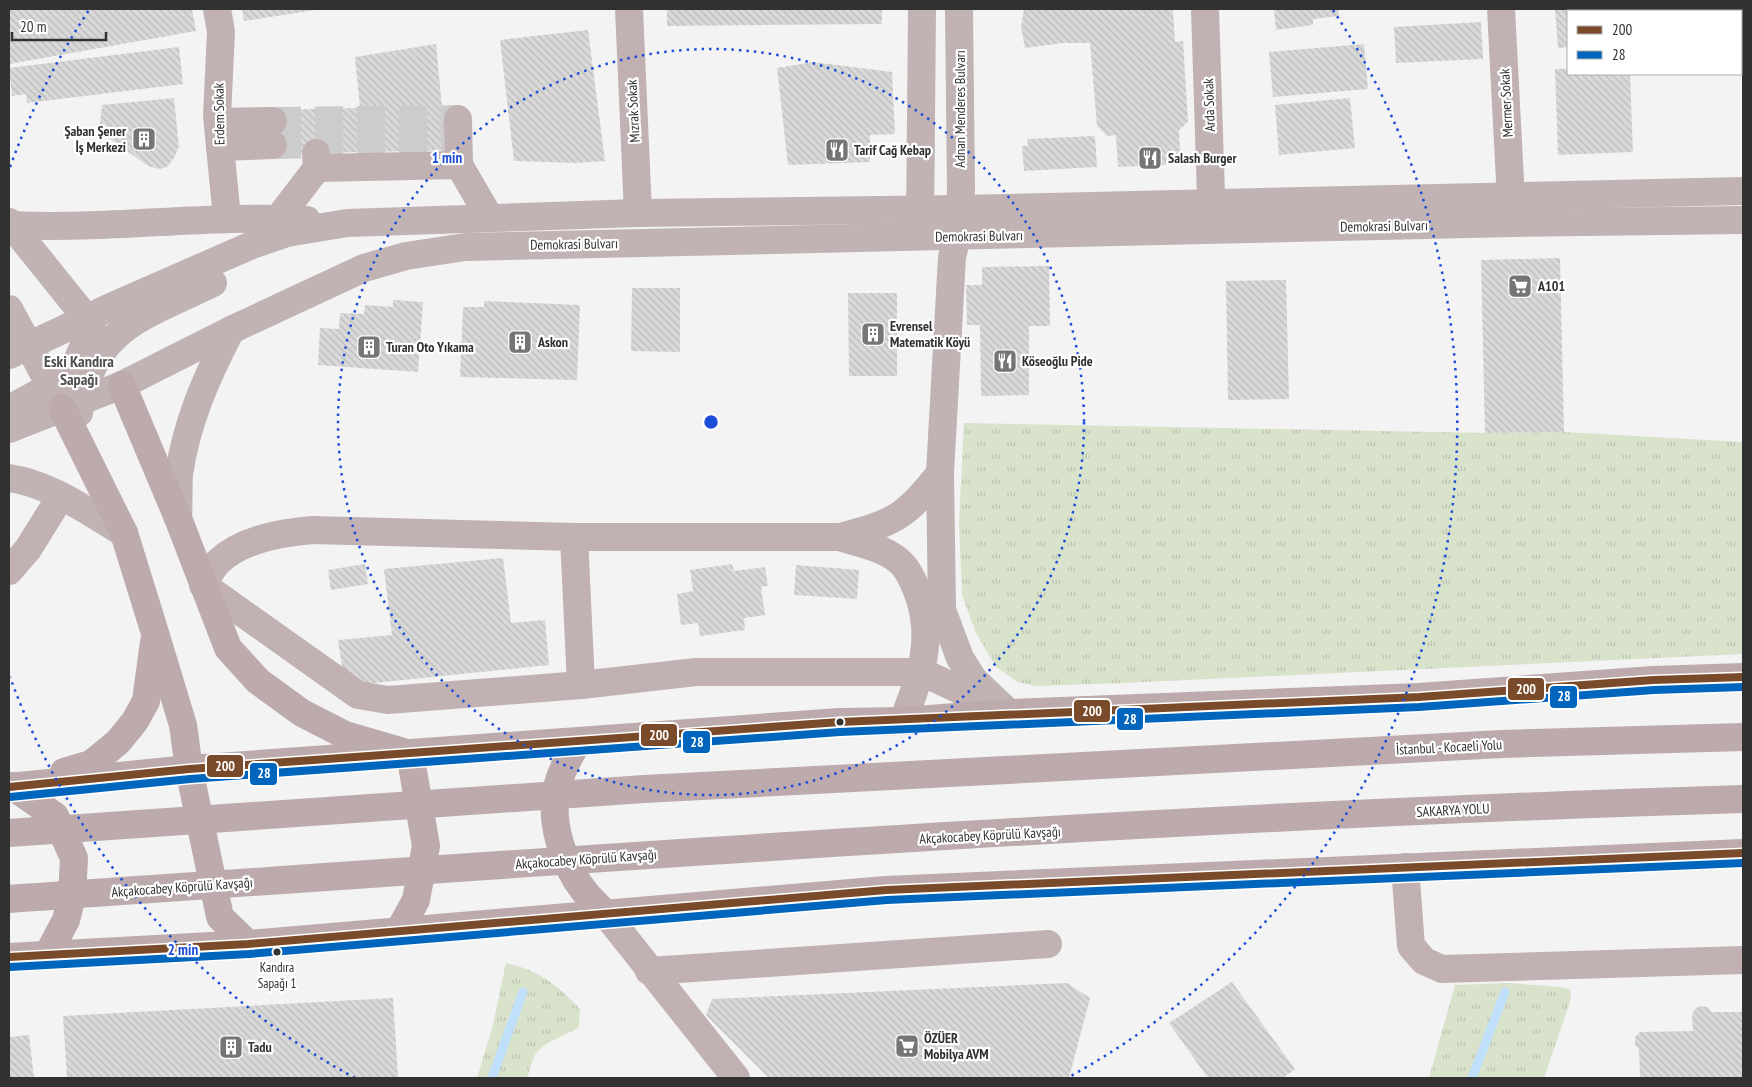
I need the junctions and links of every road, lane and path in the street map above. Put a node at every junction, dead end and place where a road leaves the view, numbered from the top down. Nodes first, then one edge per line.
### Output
1 (217, 9) edge
2 (629, 9) edge
3 (922, 9) edge
4 (959, 9) edge
5 (1205, 9) edge
6 (1501, 9) edge
7 (458, 118) dead end
8 (273, 133) tunnel mouth
9 (219, 135) junction
10 (458, 166) junction
11 (1743, 191) edge
12 (1212, 202) junction
13 (921, 208) junction
14 (959, 209) junction
15 (1511, 210) junction
16 (638, 213) junction
17 (227, 218) junction
18 (278, 218) junction
19 (490, 218) junction
20 (1743, 220) edge
21 (346, 223) junction
22 (10, 224) edge
23 (1212, 231) junction
24 (920, 237) junction
25 (957, 237) junction
26 (9, 309) edge
27 (87, 319) junction
28 (231, 330) junction
29 (102, 348) junction
30 (19, 350) edge
31 (122, 385) junction
32 (65, 398) junction
33 (9, 409) edge
34 (9, 429) edge
35 (940, 473) junction
36 (9, 478) edge
37 (61, 496) junction
38 (178, 518) junction
39 (124, 533) junction
40 (574, 537) junction
41 (840, 537) junction
42 (9, 571) edge
43 (203, 585) junction
44 (155, 633) junction
45 (922, 672) junction
46 (1743, 677) edge
47 (581, 685) junction
48 (1009, 713) junction
49 (1743, 719) edge
50 (903, 721) junction
51 (1743, 737) edge
52 (578, 742) junction
53 (1502, 744) junction
54 (410, 754) junction
55 (189, 769) junction
56 (11, 786) edge
57 (1743, 799) edge
58 (1554, 804) junction
59 (1743, 818) edge
60 (1163, 825) joint
61 (9, 833) edge
62 (1743, 853) edge
63 (1405, 867) junction
64 (9, 899) edge
65 (605, 913) junction
66 (399, 931) junction
67 (248, 944) junction
68 (1048, 944) dead end
69 (48, 954) junction
70 (9, 957) edge
71 (1743, 960) edge
72 (649, 971) junction
73 (736, 1078) edge

1 - 9 street, Erdem Sokak
2 - 16 street, Mızrak Sokak
3 - 13 main road
4 - 14 main road, Adnan Menderes Bulvarı
5 - 12 street, Arda Sokak
6 - 15 street, Mermer Sokak
7 - 10 street
8 - 9 street
9 - 17 street, Erdem Sokak
10 - 18 street
10 - 19 street
11 - 15 main road, Demokrasi Bulvarı
12 - 14 main road, Demokrasi Bulvarı
12 - 15 main road, Demokrasi Bulvarı
12 - 23 street, Arda Sokak
13 - 14 main road, Demokrasi Bulvarı
13 - 16 main road, Demokrasi Bulvarı
13 - 24 main road
14 - 25 main road, Adnan Menderes Bulvarı
15 - 20 main road, Demokrasi Bulvarı
15 - 23 main road, Demokrasi Bulvarı
16 - 19 main road, Demokrasi Bulvarı
17 - 18 main road
17 - 22 main road
18 - 21 main road
19 - 21 main road, Demokrasi Bulvarı
21 - 27 main road, Demokrasi Bulvarı
21 - 29 main road
22 - 27 main road
23 - 25 main road, Demokrasi Bulvarı
24 - 25 main road, Demokrasi Bulvarı
24 - 28 main road, Demokrasi Bulvarı
25 - 35 main road, Adnan Menderes Bulvarı
26 - 30 main road
27 - 29 main road
27 - 30 main road, Demokrasi Bulvarı
27 - 32 main road
28 - 31 main road, Demokrasi Bulvarı
28 - 38 main road
29 - 31 main road
29 - 32 main road
30 - 32 main road
31 - 32 main road, Demokrasi Bulvarı
31 - 38 highway
32 - 33 main road
32 - 34 main road
32 - 39 highway
35 - 41 street
35 - 48 main road, Adnan Menderes Bulvarı
36 - 37 main road
37 - 39 main road
37 - 42 street
38 - 43 highway
39 - 44 highway
40 - 41 street
40 - 43 street
40 - 47 street
41 - 45 street
43 - 47 street
43 - 54 highway
44 - 55 highway
44 - 56 highway
45 - 47 street
45 - 48 street
45 - 50 street
46 - 48 highway
48 - 50 highway
49 - 53 highway
50 - 52 highway
51 - 53 highway, İstanbul - Kocaeli Yolu
52 - 54 highway
52 - 65 highway
53 - 61 highway, İstanbul - Kocaeli Yolu
54 - 55 highway
54 - 66 highway
55 - 56 highway
55 - 67 highway
56 - 69 highway
57 - 58 highway, SAKARYA YOLU
58 - 59 highway
58 - 60 highway, SAKARYA YOLU
60 - 64 highway, Akçakocabey Köprülü Kavşağı
62 - 63 highway
63 - 65 highway
63 - 71 street
65 - 66 highway
65 - 72 street
66 - 67 highway
67 - 69 highway
68 - 72 street
69 - 70 highway
72 - 73 street

